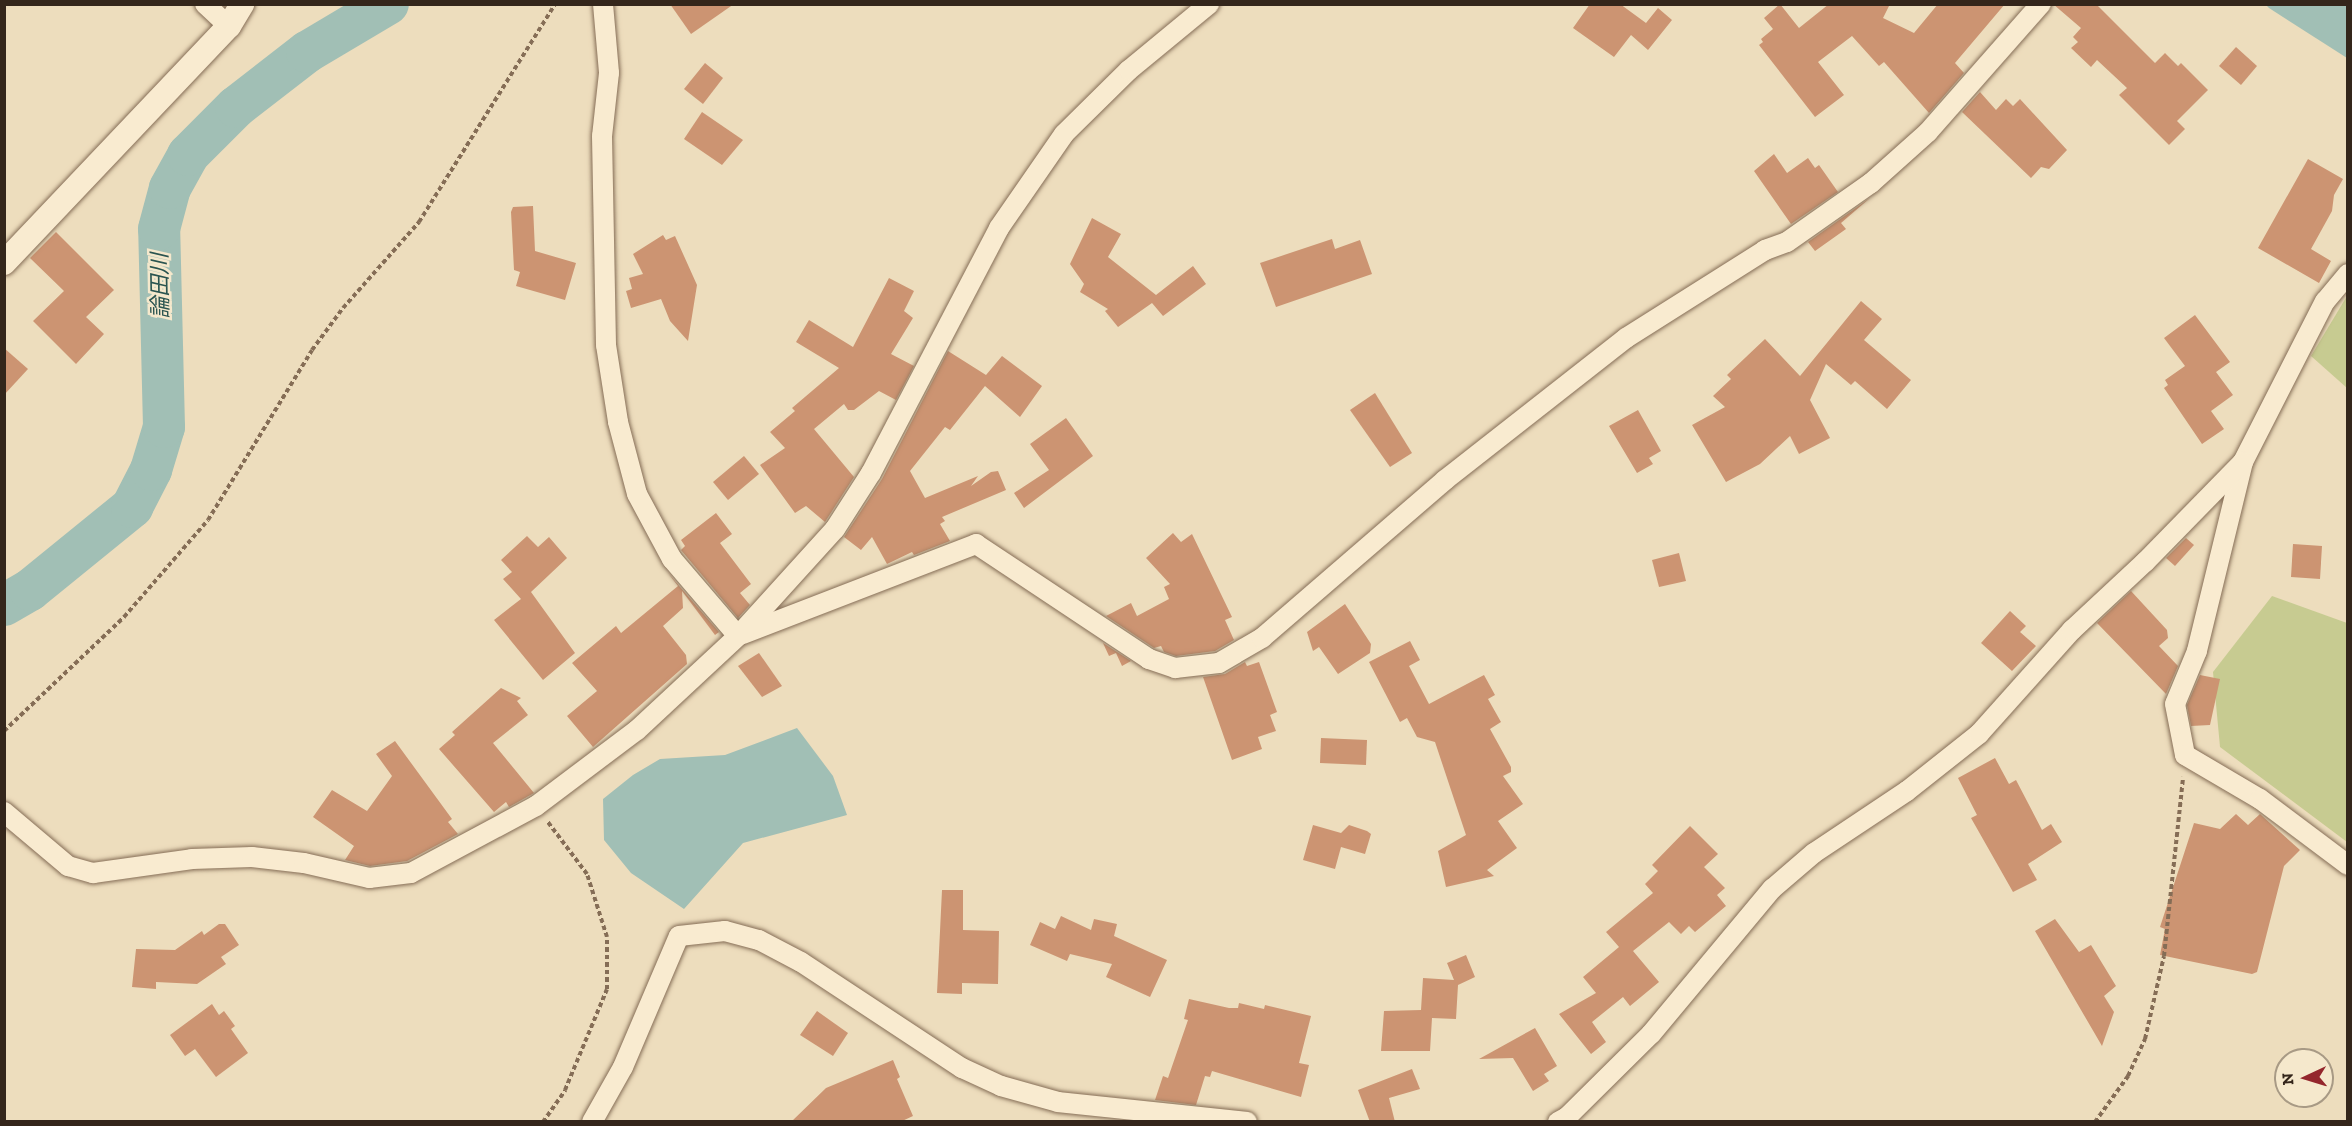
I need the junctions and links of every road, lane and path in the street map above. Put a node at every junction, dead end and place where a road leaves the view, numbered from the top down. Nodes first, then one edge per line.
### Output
1 (205, 4) edge
2 (242, 4) edge
3 (555, 4) edge
4 (603, 4) edge
5 (1209, 4) edge
6 (2041, 4) edge
7 (229, 26) junction
8 (4, 263) edge
9 (2348, 274) edge
10 (2243, 462) junction
11 (738, 636) junction
12 (4, 731) edge
13 (2185, 755) junction
14 (536, 806) junction
15 (4, 812) edge
16 (2348, 865) edge
17 (543, 1122) edge
18 (592, 1122) edge
19 (1247, 1122) edge
20 (1558, 1122) edge
21 (2095, 1122) edge

1 - 7 street
2 - 7 street
3 - 12 path
4 - 11 street
5 - 11 street
6 - 11 street
7 - 8 street
9 - 10 street
10 - 13 street
10 - 20 street
11 - 14 street
13 - 16 street
13 - 21 path
14 - 15 street
14 - 17 path
18 - 19 street

